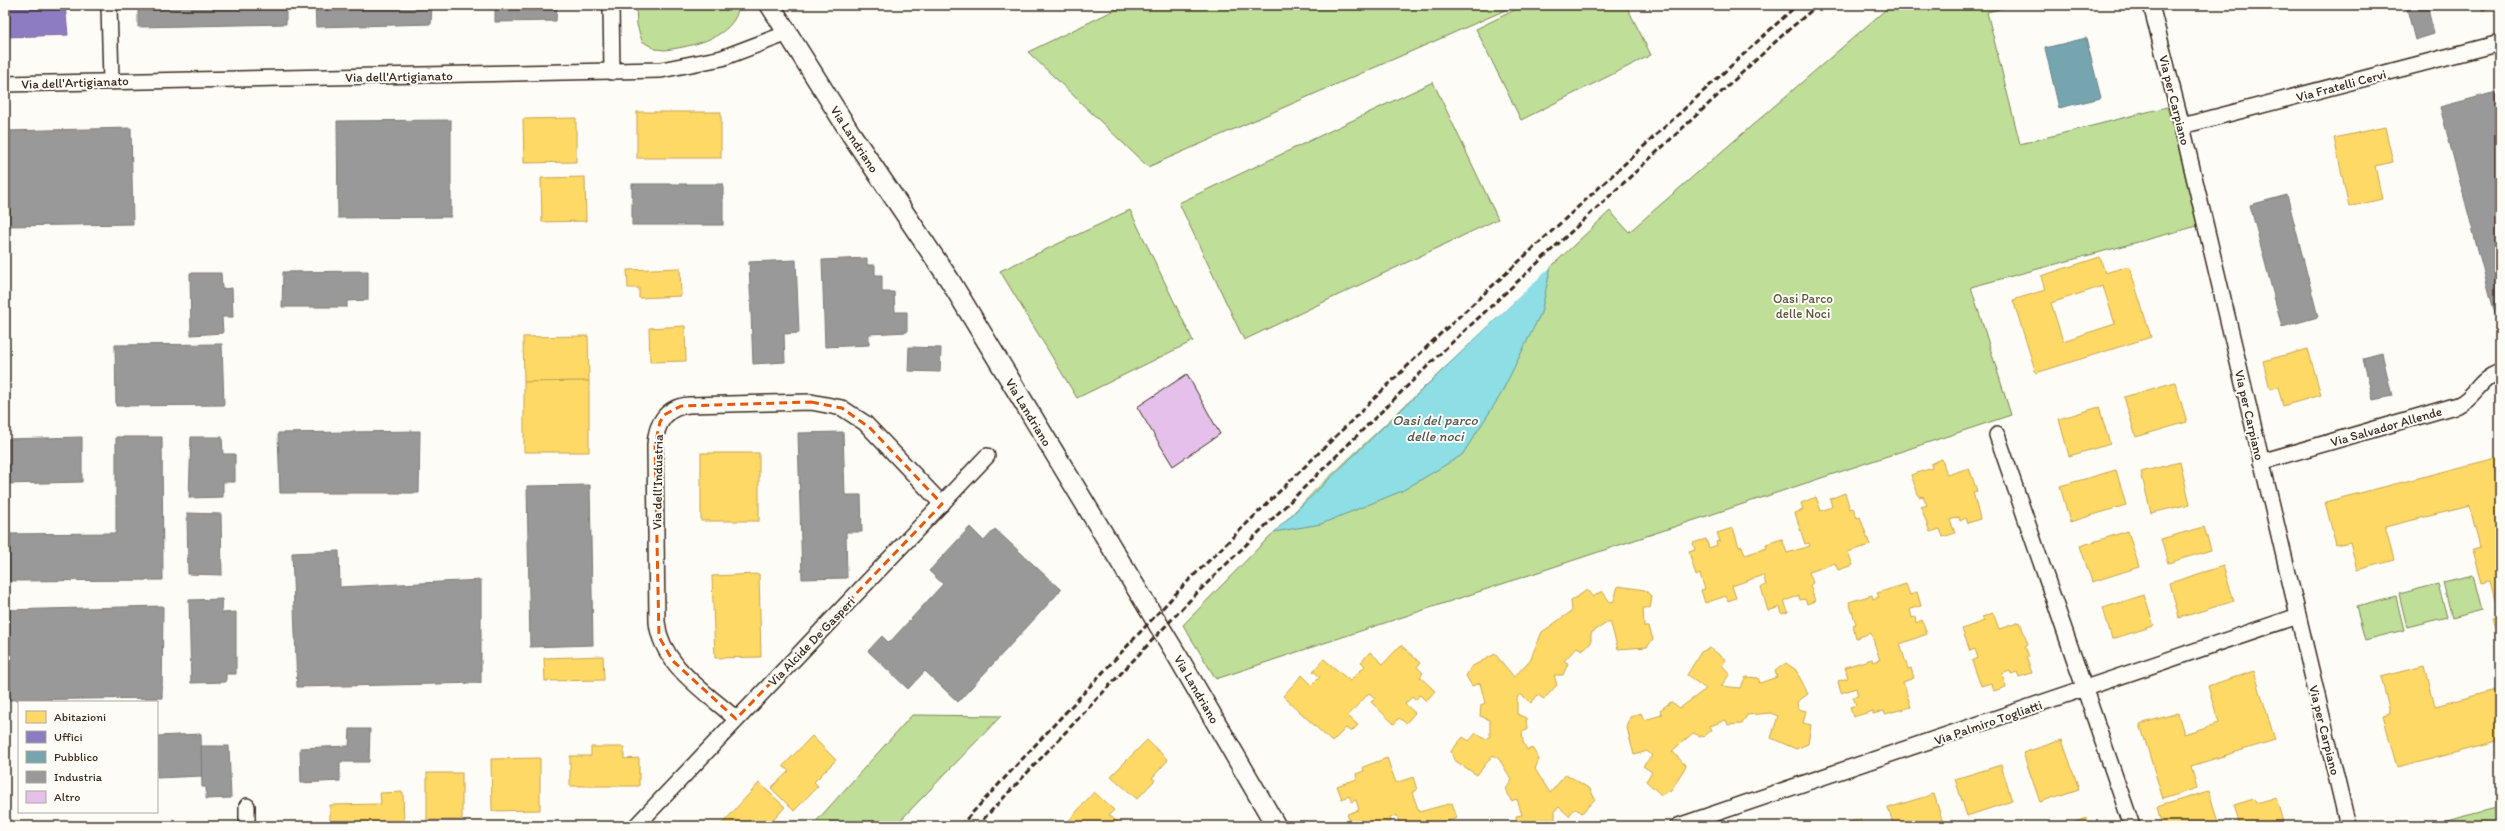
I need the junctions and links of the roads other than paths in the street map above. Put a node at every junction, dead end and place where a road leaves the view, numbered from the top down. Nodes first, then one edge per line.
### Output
1 (109, 5) edge
2 (611, 5) edge
3 (770, 5) edge
4 (2151, 5) edge
5 (788, 33) junction
6 (2500, 43) edge
7 (612, 72) junction
8 (111, 81) junction
9 (5, 84) edge
10 (2182, 126) junction
11 (2500, 372) edge
12 (1997, 435) dead end
13 (987, 456) dead end
14 (2261, 462) junction
15 (942, 504) junction
16 (2298, 616) junction
17 (2085, 689) junction
18 (736, 719) junction
19 (247, 806) dead end
20 (247, 826) edge
21 (636, 826) edge
22 (1276, 826) edge
23 (1678, 826) edge
24 (2132, 826) edge
25 (2348, 826) edge

1 - 8 street
2 - 7 street
3 - 5 street, Via Landriano
4 - 10 street, Via per Carpiano
5 - 7 street, Via dell'Artigianato
5 - 22 street, Via Landriano
6 - 10 street, Via Fratelli Cervi
7 - 8 street, Via dell'Artigianato
8 - 9 street, Via dell'Artigianato
10 - 14 street, Via per Carpiano
11 - 14 street, Via Salvador Allende
12 - 17 street
13 - 15 street, Via Alcide De Gasperi
14 - 16 street, Via per Carpiano
15 - 18 street, Via Alcide De Gasperi
15 - 18 street, Via dell'Industria
16 - 17 street, Via Palmiro Togliatti
16 - 25 street, Via per Carpiano
17 - 23 street, Via Palmiro Togliatti
17 - 24 street
18 - 21 street, Via Alcide De Gasperi
19 - 20 street

